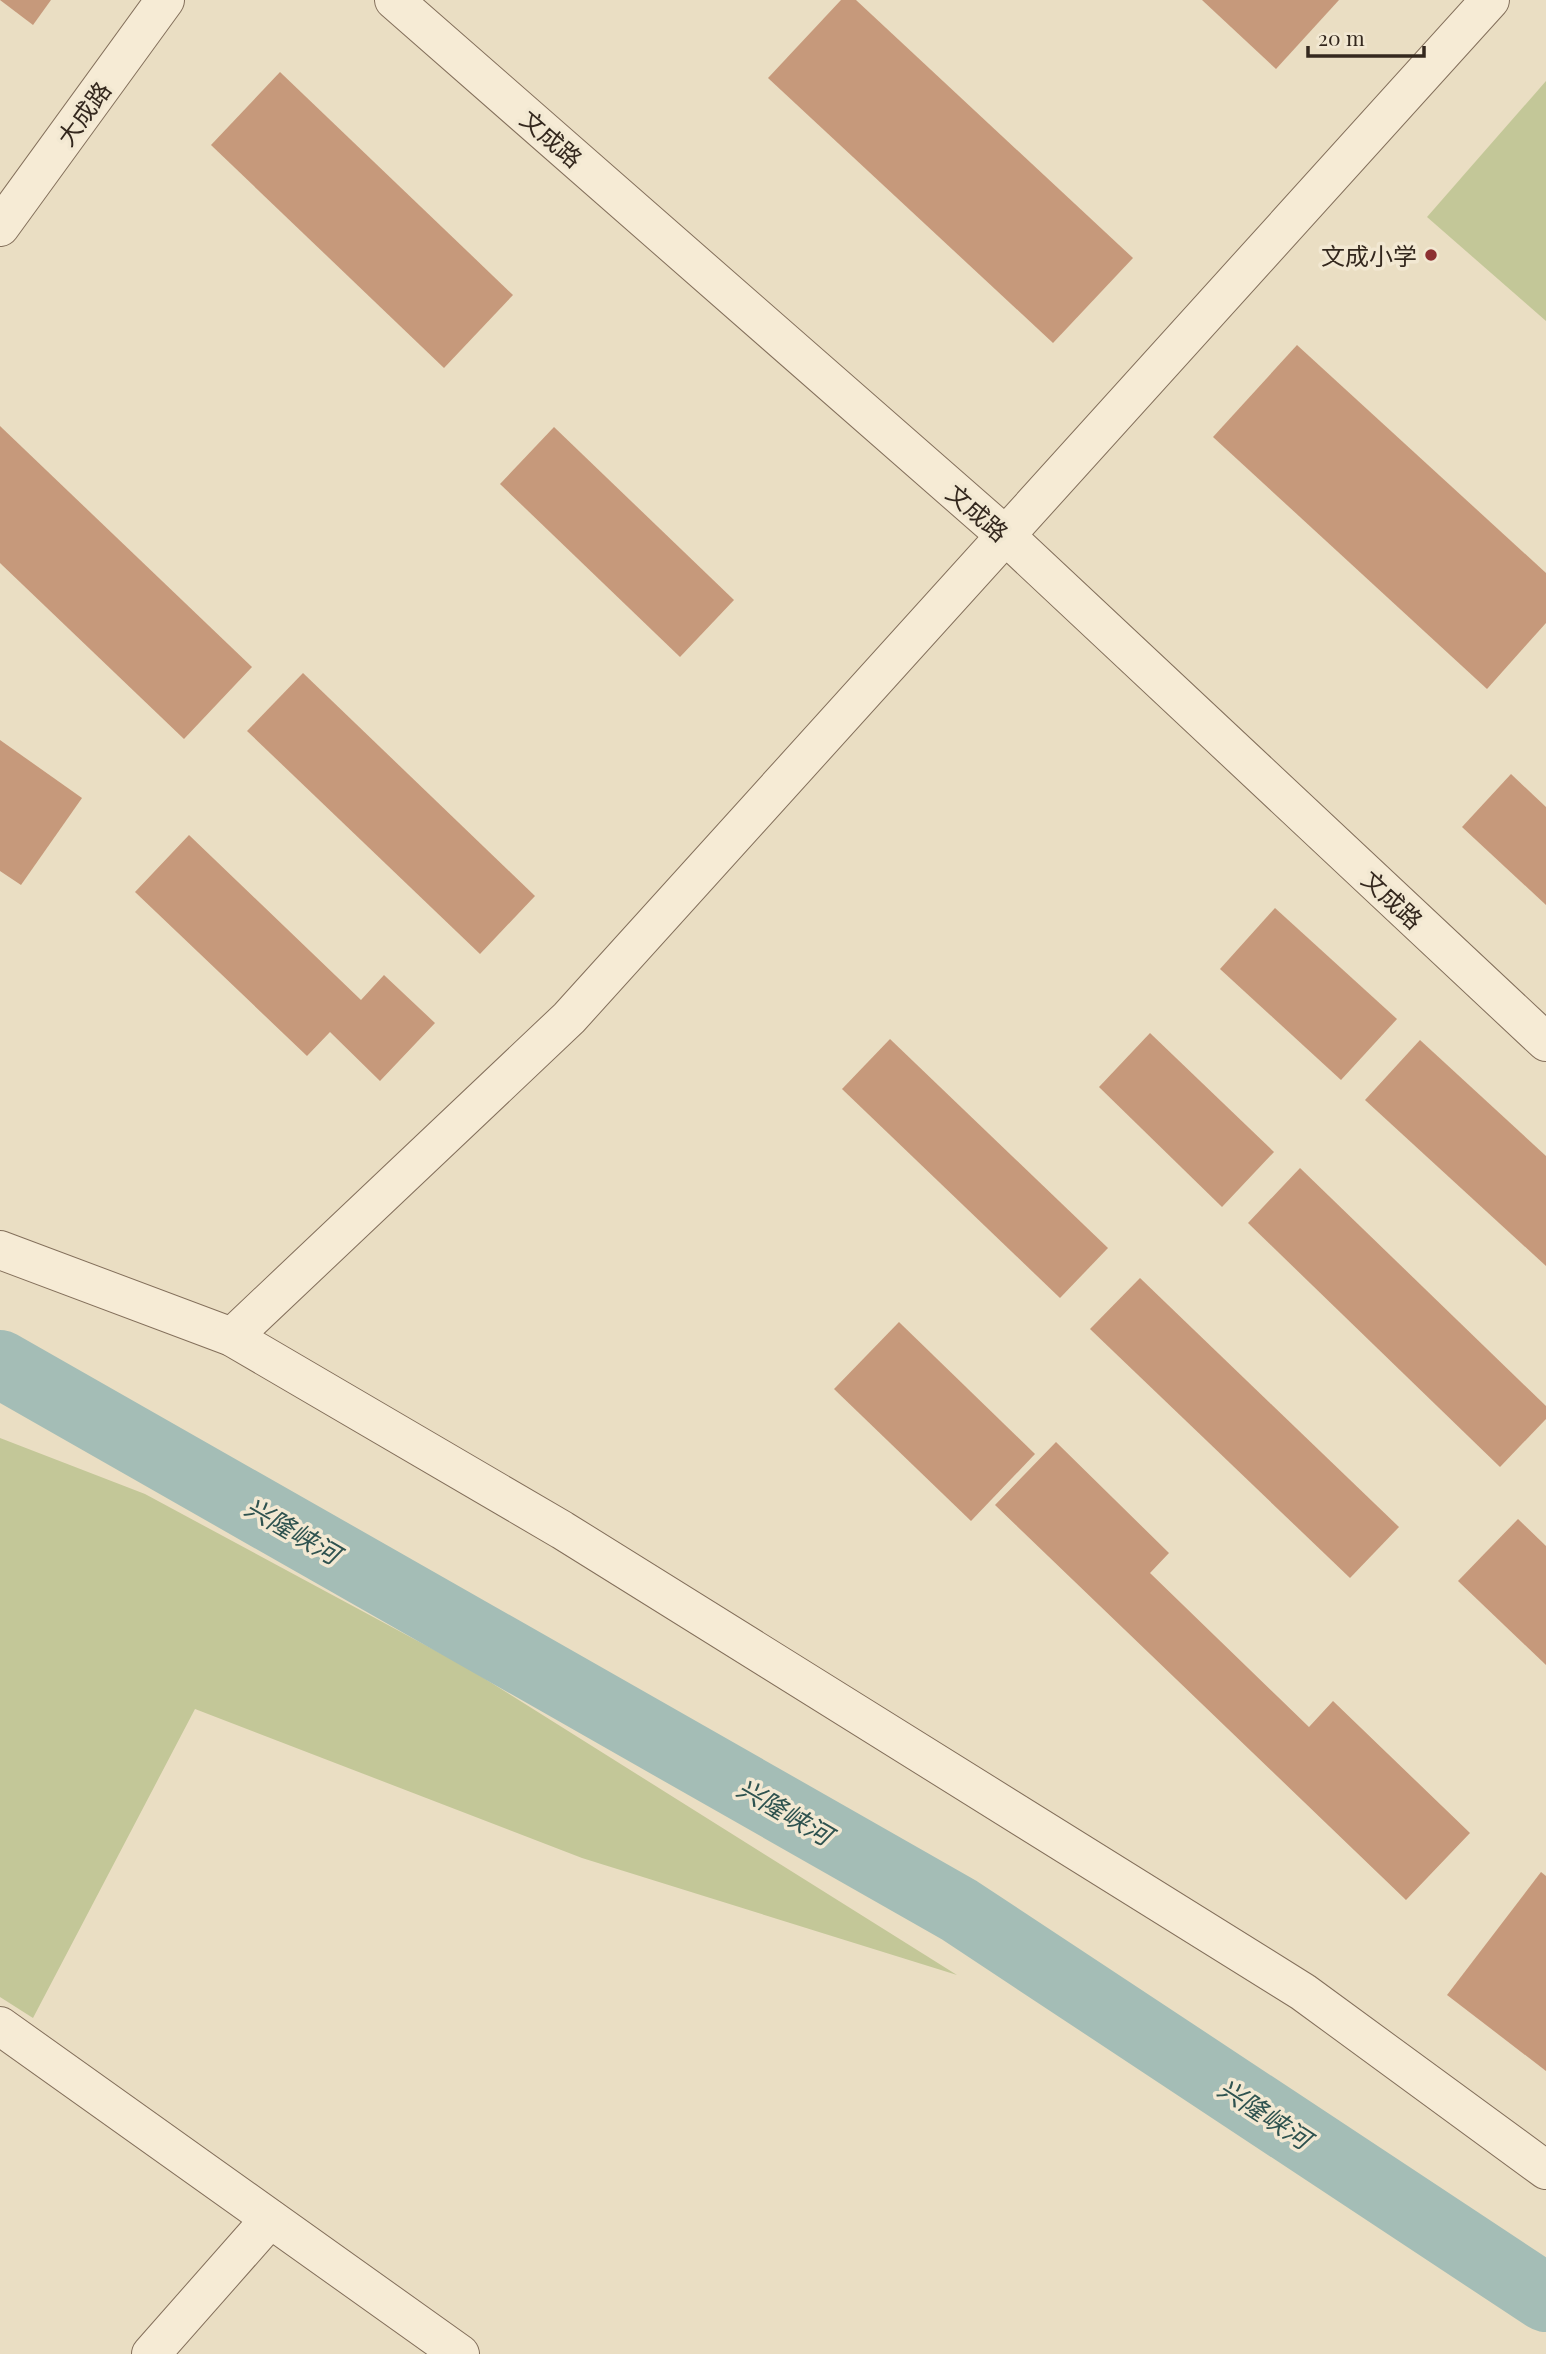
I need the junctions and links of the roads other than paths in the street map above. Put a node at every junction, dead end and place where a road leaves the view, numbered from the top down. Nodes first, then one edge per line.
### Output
1 (165, 0) edge
2 (394, 0) edge
3 (1490, 0) edge
4 (0, 227) edge
5 (1006, 536) junction
6 (1546, 1042) edge
7 (0, 1250) edge
8 (232, 1337) junction
9 (0, 2026) edge
10 (1546, 2170) edge
11 (270, 2218) junction
12 (151, 2354) edge
13 (460, 2354) edge

1 - 4 street, 大成路
2 - 5 street, 文成路
3 - 5 street
5 - 6 street, 文成路
5 - 8 street
7 - 8 street
8 - 10 street
9 - 11 street
11 - 12 street
11 - 13 street

